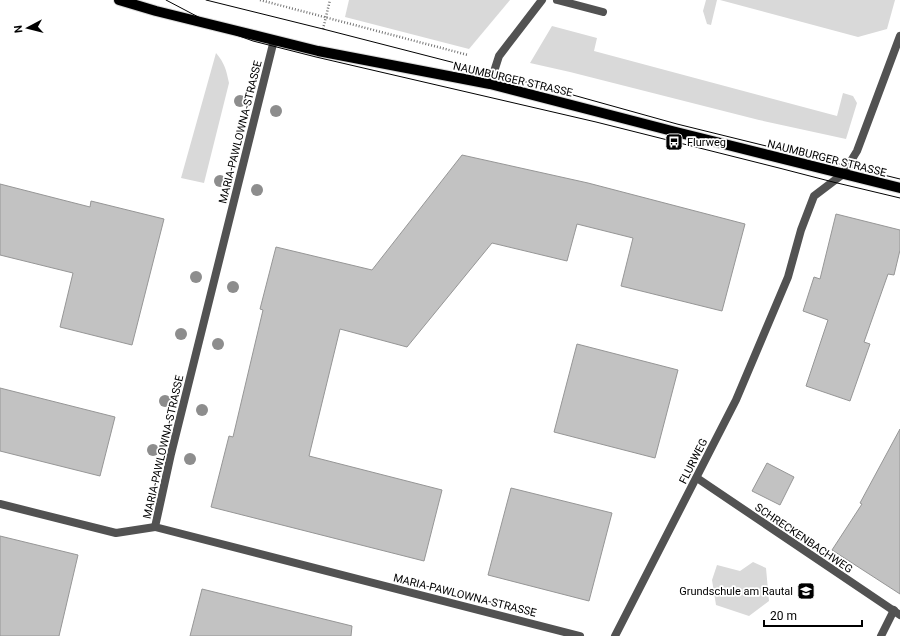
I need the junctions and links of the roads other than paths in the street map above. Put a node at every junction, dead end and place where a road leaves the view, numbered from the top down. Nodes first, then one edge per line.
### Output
1 (119, 0) edge
2 (542, 0) edge
3 (557, 0) edge
4 (603, 12) dead end
5 (900, 36) edge
6 (274, 40) junction
7 (490, 84) junction
8 (843, 174) junction
9 (900, 188) edge
10 (697, 478) junction
11 (0, 504) edge
12 (155, 527) junction
13 (897, 612) edge
14 (580, 636) edge
15 (615, 636) edge
16 (881, 636) edge

1 - 6 main road, NAUMBURGER STRASSE
2 - 7 street
3 - 4 street
5 - 8 street, FLURWEG
6 - 7 main road, NAUMBURGER STRASSE
6 - 12 street, MARIA-PAWLOWNA-STRASSE
7 - 8 main road, NAUMBURGER STRASSE
8 - 9 main road, NAUMBURGER STRASSE
8 - 10 street, FLURWEG
10 - 13 street, SCHRECKENBACHWEG
10 - 15 street, FLURWEG
11 - 12 street
12 - 14 street, MARIA-PAWLOWNA-STRASSE
13 - 16 street

